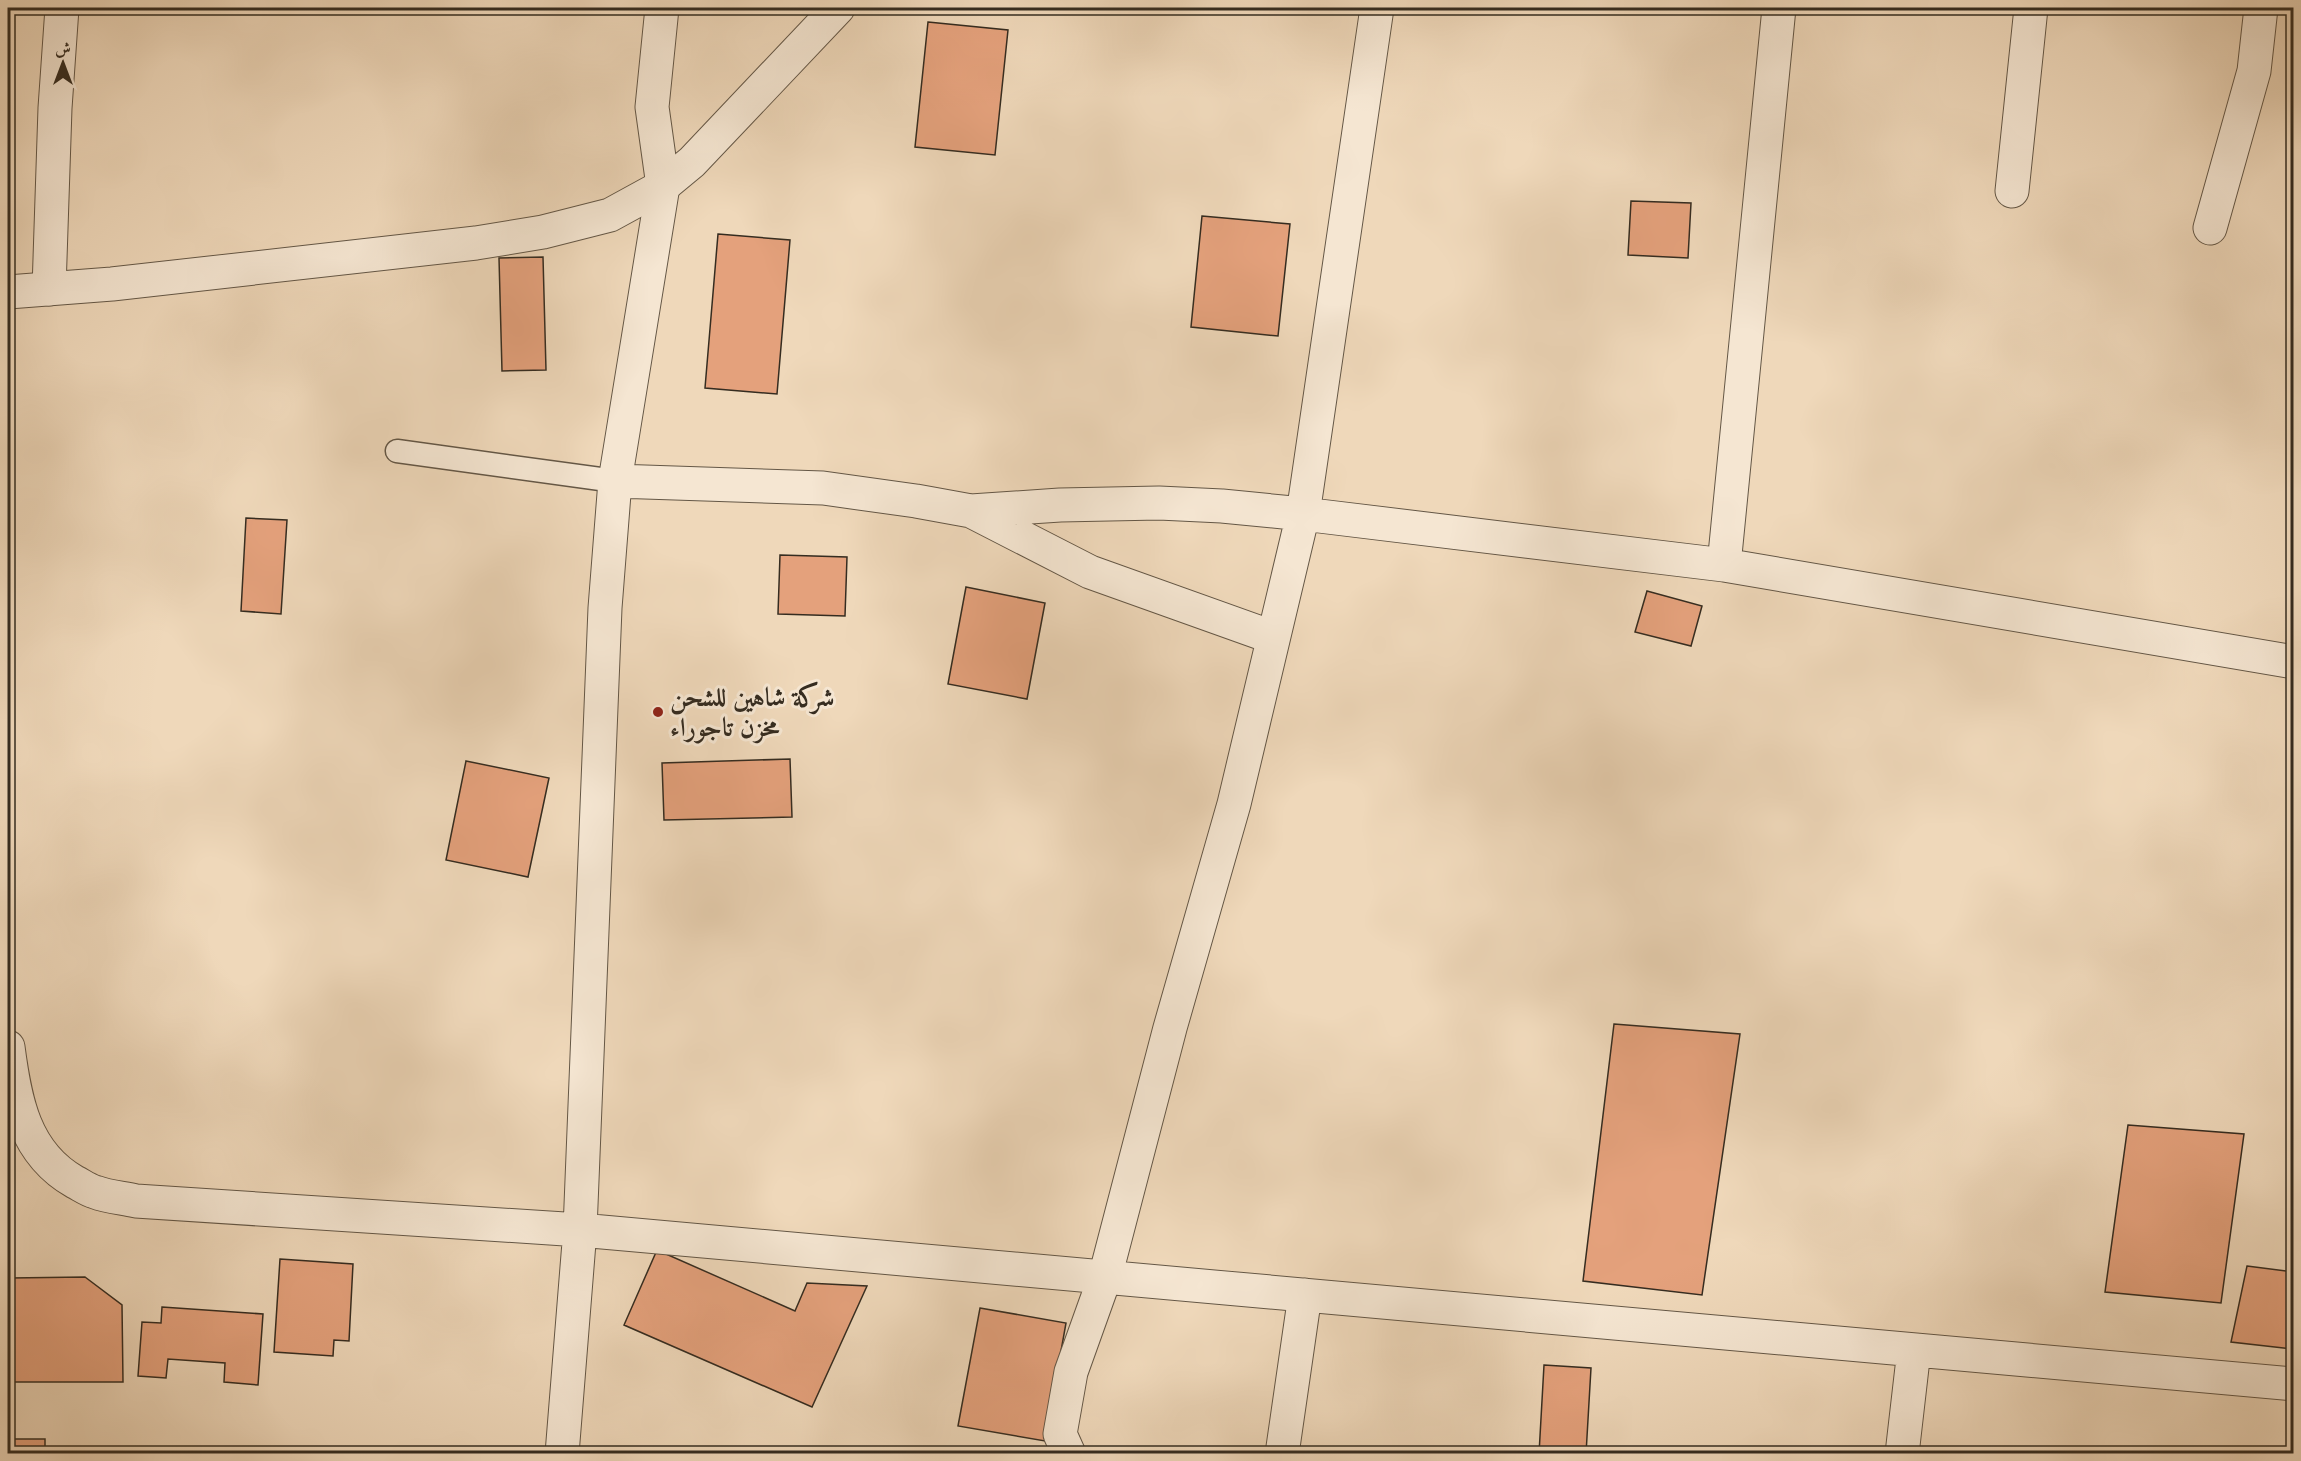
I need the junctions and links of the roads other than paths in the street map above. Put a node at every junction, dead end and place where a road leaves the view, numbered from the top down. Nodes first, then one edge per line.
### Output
1 (62, 8) edge
2 (662, 8) edge
3 (838, 8) edge
4 (1377, 8) edge
5 (1779, 8) edge
6 (2031, 8) edge
7 (2261, 8) edge
8 (663, 186) junction
9 (2012, 191) dead end
10 (2210, 228) dead end
11 (49, 289) junction
12 (8, 292) edge
13 (397, 451) dead end
14 (615, 481) junction
15 (971, 512) junction
16 (1303, 514) junction
17 (1724, 566) junction
18 (1272, 637) junction
19 (2294, 662) edge
20 (8, 1047) edge
21 (580, 1230) junction
22 (1105, 1277) junction
23 (1305, 1295) junction
24 (1914, 1350) junction
25 (2294, 1384) edge
26 (562, 1454) edge
27 (1069, 1454) edge
28 (1282, 1454) edge
29 (1902, 1454) edge

1 - 11 street
2 - 8 street
3 - 8 street
4 - 16 street
5 - 17 street
6 - 9 street
7 - 10 street
8 - 11 street
8 - 14 street
11 - 12 street
13 - 14 lane
14 - 15 street
14 - 21 street
15 - 16 street
15 - 18 street
16 - 17 street
16 - 18 street
17 - 19 street
18 - 22 street
20 - 21 street
21 - 22 street
21 - 26 street
22 - 23 street
22 - 27 street
23 - 24 street
23 - 28 street
24 - 25 street
24 - 29 street

